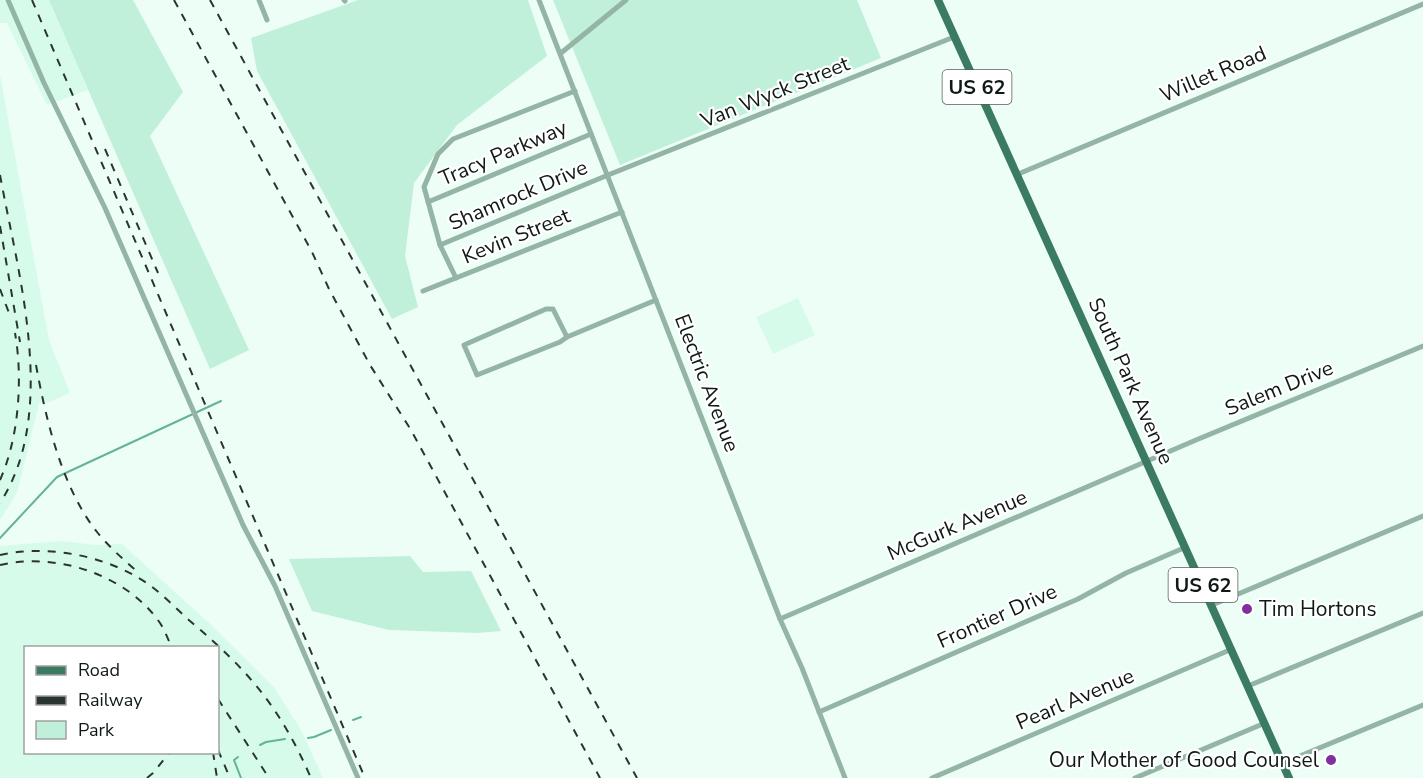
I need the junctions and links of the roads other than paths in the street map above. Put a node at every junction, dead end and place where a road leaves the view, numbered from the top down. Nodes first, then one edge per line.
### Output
1 (8, 0) edge
2 (259, 0) edge
3 (539, 0) edge
4 (626, 0) edge
5 (938, 0) edge
6 (1423, 4) edge
7 (267, 20) dead end
8 (954, 37) junction
9 (561, 53) junction
10 (574, 91) junction
11 (591, 134) junction
12 (608, 175) junction
13 (1016, 175) junction
14 (428, 202) junction
15 (622, 212) junction
16 (440, 245) junction
17 (456, 278) junction
18 (423, 291) dead end
19 (656, 300) junction
20 (567, 337) junction
21 (1423, 346) edge
22 (1148, 462) junction
23 (1423, 516) edge
24 (1186, 547) junction
25 (1212, 605) junction
26 (1423, 613) edge
27 (780, 619) junction
28 (1232, 650) junction
29 (1248, 686) junction
30 (1423, 705) edge
31 (819, 711) junction
32 (1265, 723) junction
33 (1283, 763) junction
34 (358, 778) edge
35 (845, 778) edge
36 (932, 778) edge
37 (1135, 778) edge
38 (1289, 778) edge

1 - 34 street
2 - 7 street
3 - 9 street, Electric Avenue
4 - 9 street
5 - 8 main road, South Park Avenue / US 62
6 - 13 street, Willet Road
8 - 12 street, Van Wyck Street
8 - 13 main road, South Park Avenue / US 62
9 - 10 street, Electric Avenue
10 - 11 street, Electric Avenue
10 - 14 street
11 - 12 street, Electric Avenue
11 - 14 street, Tracy Parkway
12 - 15 street, Electric Avenue
12 - 16 street, Shamrock Drive
13 - 22 main road, South Park Avenue / US 62
14 - 16 street
15 - 17 street, Kevin Street
15 - 19 street, Electric Avenue
16 - 17 street
17 - 18 street, Kevin Street
19 - 20 street
19 - 27 street, Electric Avenue
20 - 20 street
21 - 22 street, Salem Drive
22 - 24 main road, South Park Avenue / US 62
22 - 27 street, McGurk Avenue
23 - 25 street
24 - 25 main road, South Park Avenue / US 62
24 - 31 street, Frontier Drive
25 - 28 main road, South Park Avenue / US 62
26 - 29 street
27 - 31 street, Electric Avenue
28 - 29 main road, South Park Avenue / US 62
28 - 36 street, Pearl Avenue
29 - 32 main road, South Park Avenue / US 62
30 - 33 street
31 - 35 street, Electric Avenue
32 - 33 main road, South Park Avenue / US 62
32 - 37 street
33 - 38 main road, South Park Avenue / US 62

